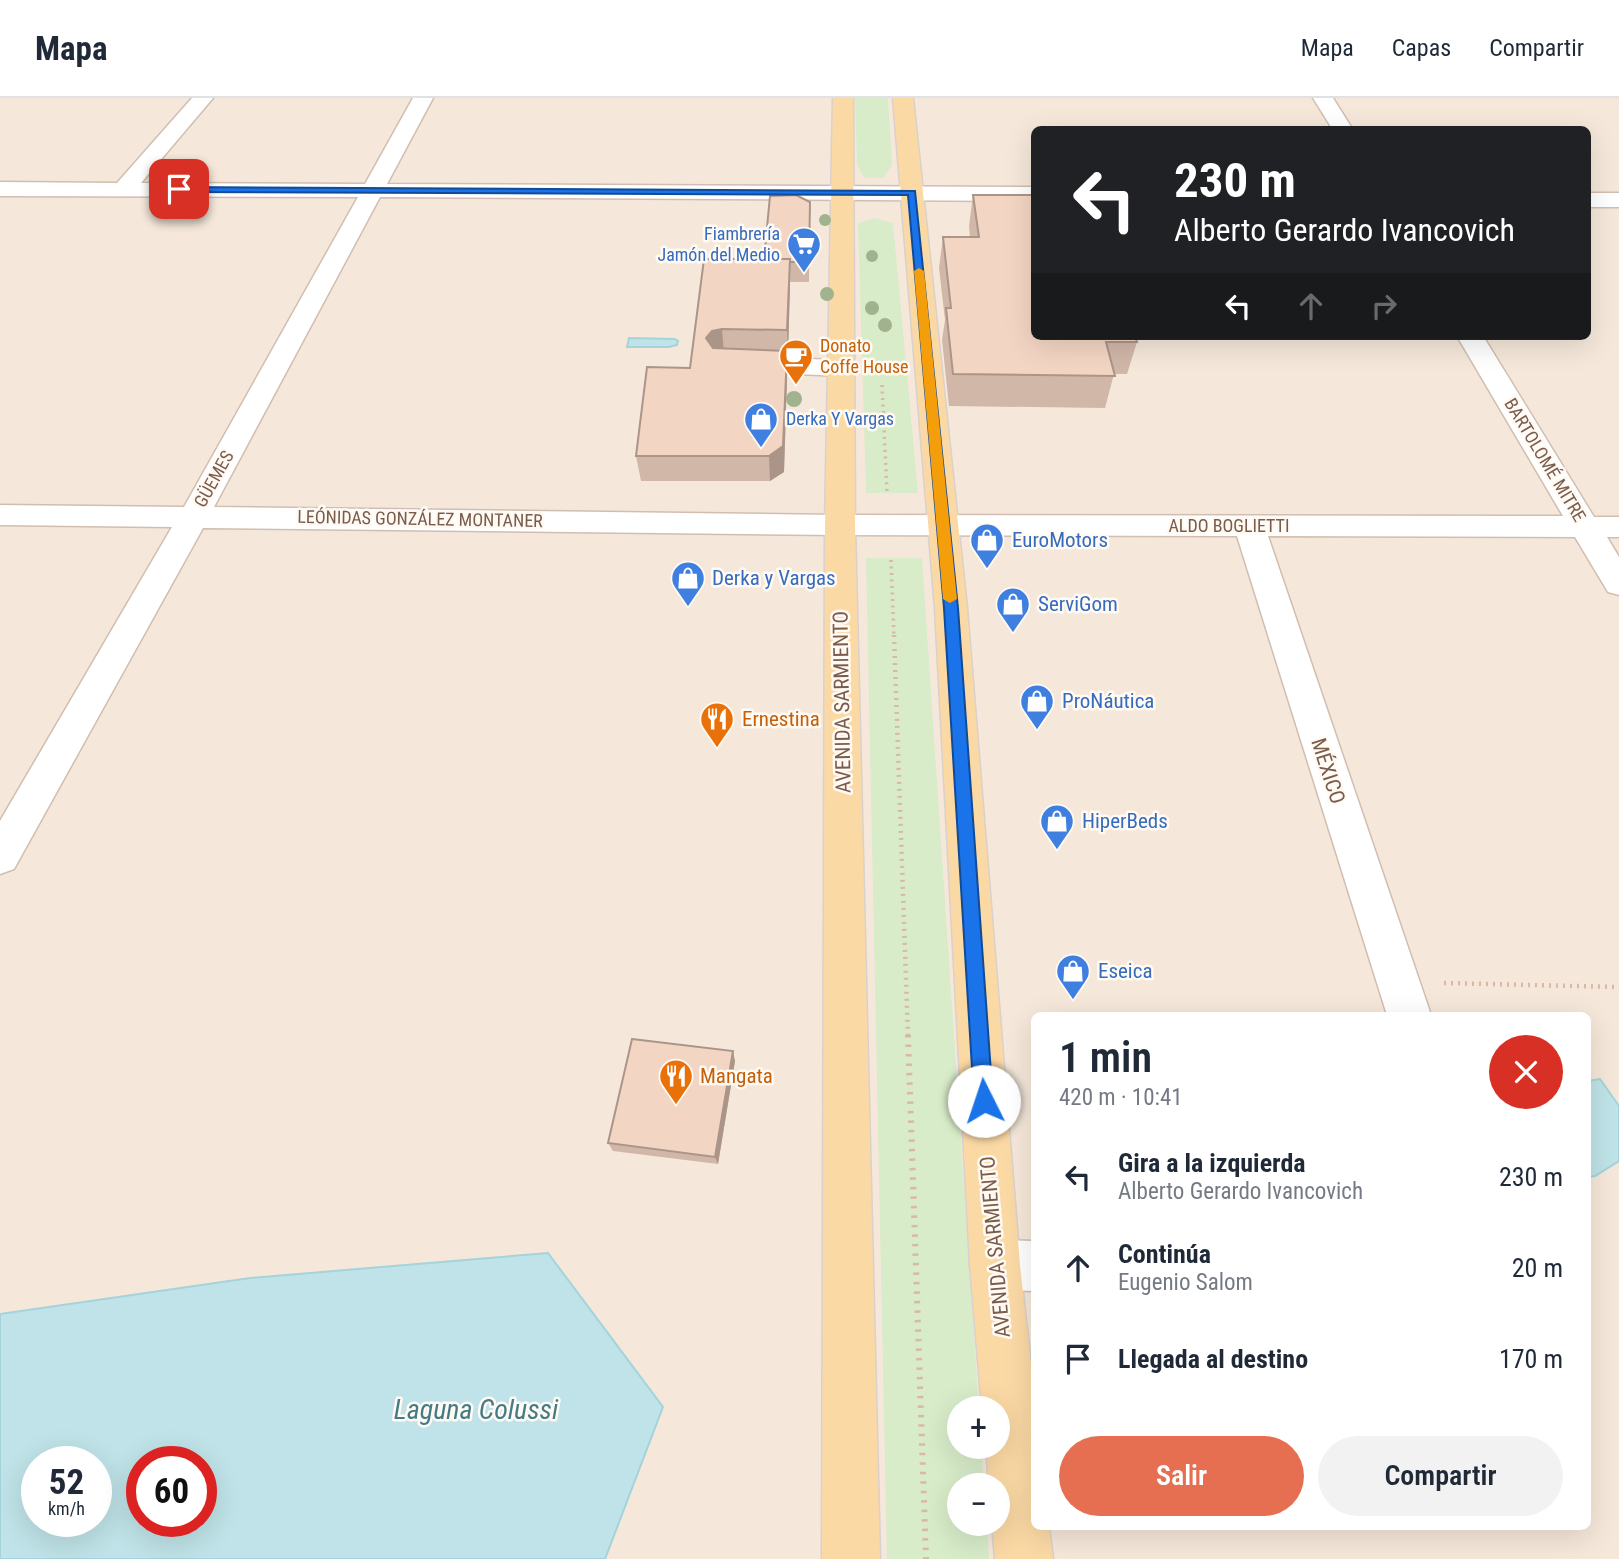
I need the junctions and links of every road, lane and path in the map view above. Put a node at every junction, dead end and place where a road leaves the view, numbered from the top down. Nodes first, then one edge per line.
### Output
1 (204, 98) edge
2 (423, 98) edge
3 (843, 98) edge
4 (903, 98) edge
5 (1324, 98) edge
6 (1341, 126) edge
7 (0, 189) edge
8 (124, 189) junction
9 (372, 190) junction
10 (845, 191) junction
11 (912, 192) junction
12 (1031, 194) edge
13 (1591, 200) edge
14 (1619, 200) edge
15 (1472, 340) edge
16 (724, 365) edge
17 (842, 368) junction
18 (887, 493) dead end
19 (0, 515) edge
20 (194, 516) junction
21 (888, 524) junction
22 (942, 524) junction
23 (840, 525) junction
24 (1249, 526) junction
25 (1584, 526) junction
26 (1619, 527) edge
27 (1619, 584) edge
28 (0, 857) edge
29 (1619, 987) edge
30 (1403, 999) edge
31 (1015, 1266) edge
32 (851, 1559) edge
33 (926, 1559) edge
34 (1024, 1559) edge

1 - 8 street
2 - 9 street, GÜEMES
3 - 10 main road, AVENIDA SARMIENTO
4 - 11 main road, AVENIDA SARMIENTO
5 - 6 street
7 - 8 street
8 - 9 street
9 - 10 street
9 - 20 street, GÜEMES
10 - 11 street
10 - 17 main road, AVENIDA SARMIENTO
11 - 12 street
11 - 22 main road, AVENIDA SARMIENTO
13 - 14 street
15 - 25 street, BARTOLOMÉ MITRE
16 - 17 street
17 - 23 main road, AVENIDA SARMIENTO
18 - 21 path
19 - 20 street, LEÓNIDAS GONZÁLEZ MONTANER
20 - 23 street, LEÓNIDAS GONZÁLEZ MONTANER
20 - 28 street, GÜEMES
21 - 22 street, ALDO BOGLIETTI
21 - 23 street, ALDO BOGLIETTI
21 - 33 path
22 - 24 street, ALDO BOGLIETTI
22 - 31 main road, AVENIDA SARMIENTO
23 - 32 main road, AVENIDA SARMIENTO
24 - 25 street, ALDO BOGLIETTI
24 - 30 street, MÉXICO
25 - 26 street, ALDO BOGLIETTI
25 - 27 street, BARTOLOMÉ MITRE
29 - 30 path
31 - 34 main road, AVENIDA SARMIENTO

